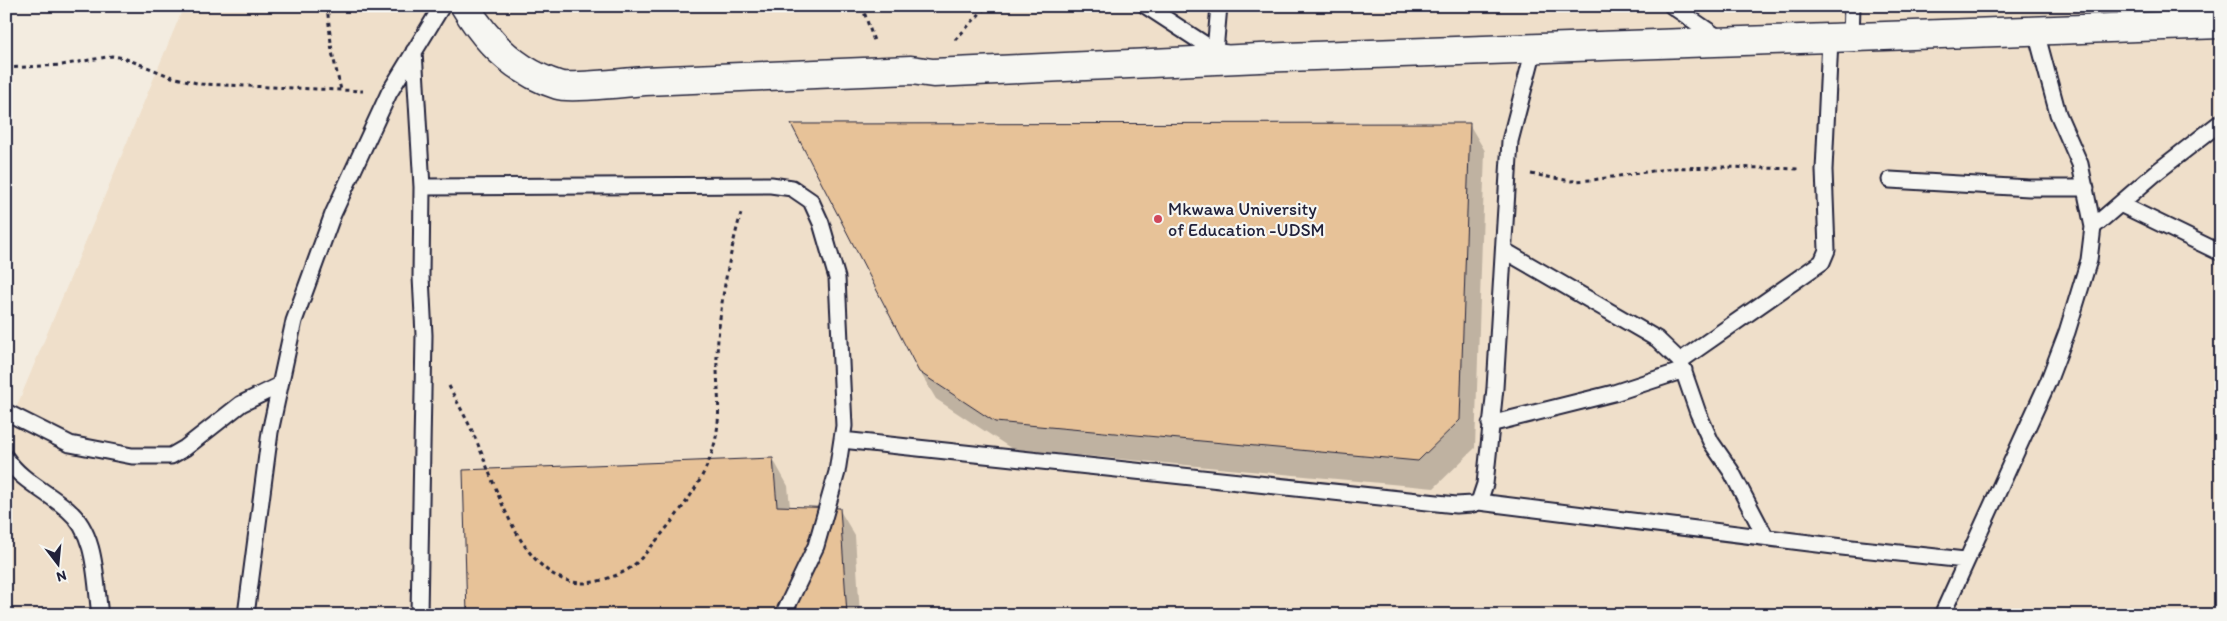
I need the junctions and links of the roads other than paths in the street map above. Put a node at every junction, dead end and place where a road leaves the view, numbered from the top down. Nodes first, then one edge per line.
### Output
1 (442, 6) edge
2 (465, 6) edge
3 (1146, 6) edge
4 (1219, 6) edge
5 (1672, 6) edge
6 (1852, 6) edge
7 (2221, 24) edge
8 (2036, 32) junction
9 (1841, 38) junction
10 (1725, 42) junction
11 (1534, 49) junction
12 (414, 51) junction
13 (1215, 51) junction
14 (1260, 58) junction
15 (2221, 122) edge
16 (1890, 180) dead end
17 (422, 187) junction
18 (2086, 188) junction
19 (2120, 204) junction
20 (2093, 227) junction
21 (1505, 251) junction
22 (2221, 253) edge
23 (1682, 365) junction
24 (280, 385) junction
25 (6, 412) edge
26 (1490, 424) junction
27 (842, 440) junction
28 (6, 458) edge
29 (1479, 502) junction
30 (1764, 536) junction
31 (1965, 560) junction
32 (100, 615) edge
33 (246, 615) edge
34 (419, 615) edge
35 (783, 615) edge
36 (1942, 615) edge

1 - 12 lane
2 - 14 street
3 - 13 lane
4 - 13 lane
5 - 10 lane
6 - 9 lane
7 - 8 street
8 - 9 street
8 - 18 lane
9 - 10 street
9 - 23 lane
10 - 11 street
11 - 14 street
11 - 21 lane
12 - 17 lane
12 - 24 lane
13 - 14 lane
15 - 19 lane
16 - 18 lane
17 - 27 lane
17 - 34 lane
18 - 20 lane
19 - 20 lane
19 - 22 lane
20 - 31 lane
21 - 23 lane
21 - 26 lane
23 - 26 lane
23 - 30 lane
24 - 25 lane
24 - 33 lane
26 - 29 lane
27 - 29 lane
27 - 35 lane
28 - 32 lane
29 - 30 lane
30 - 31 lane
31 - 36 lane

